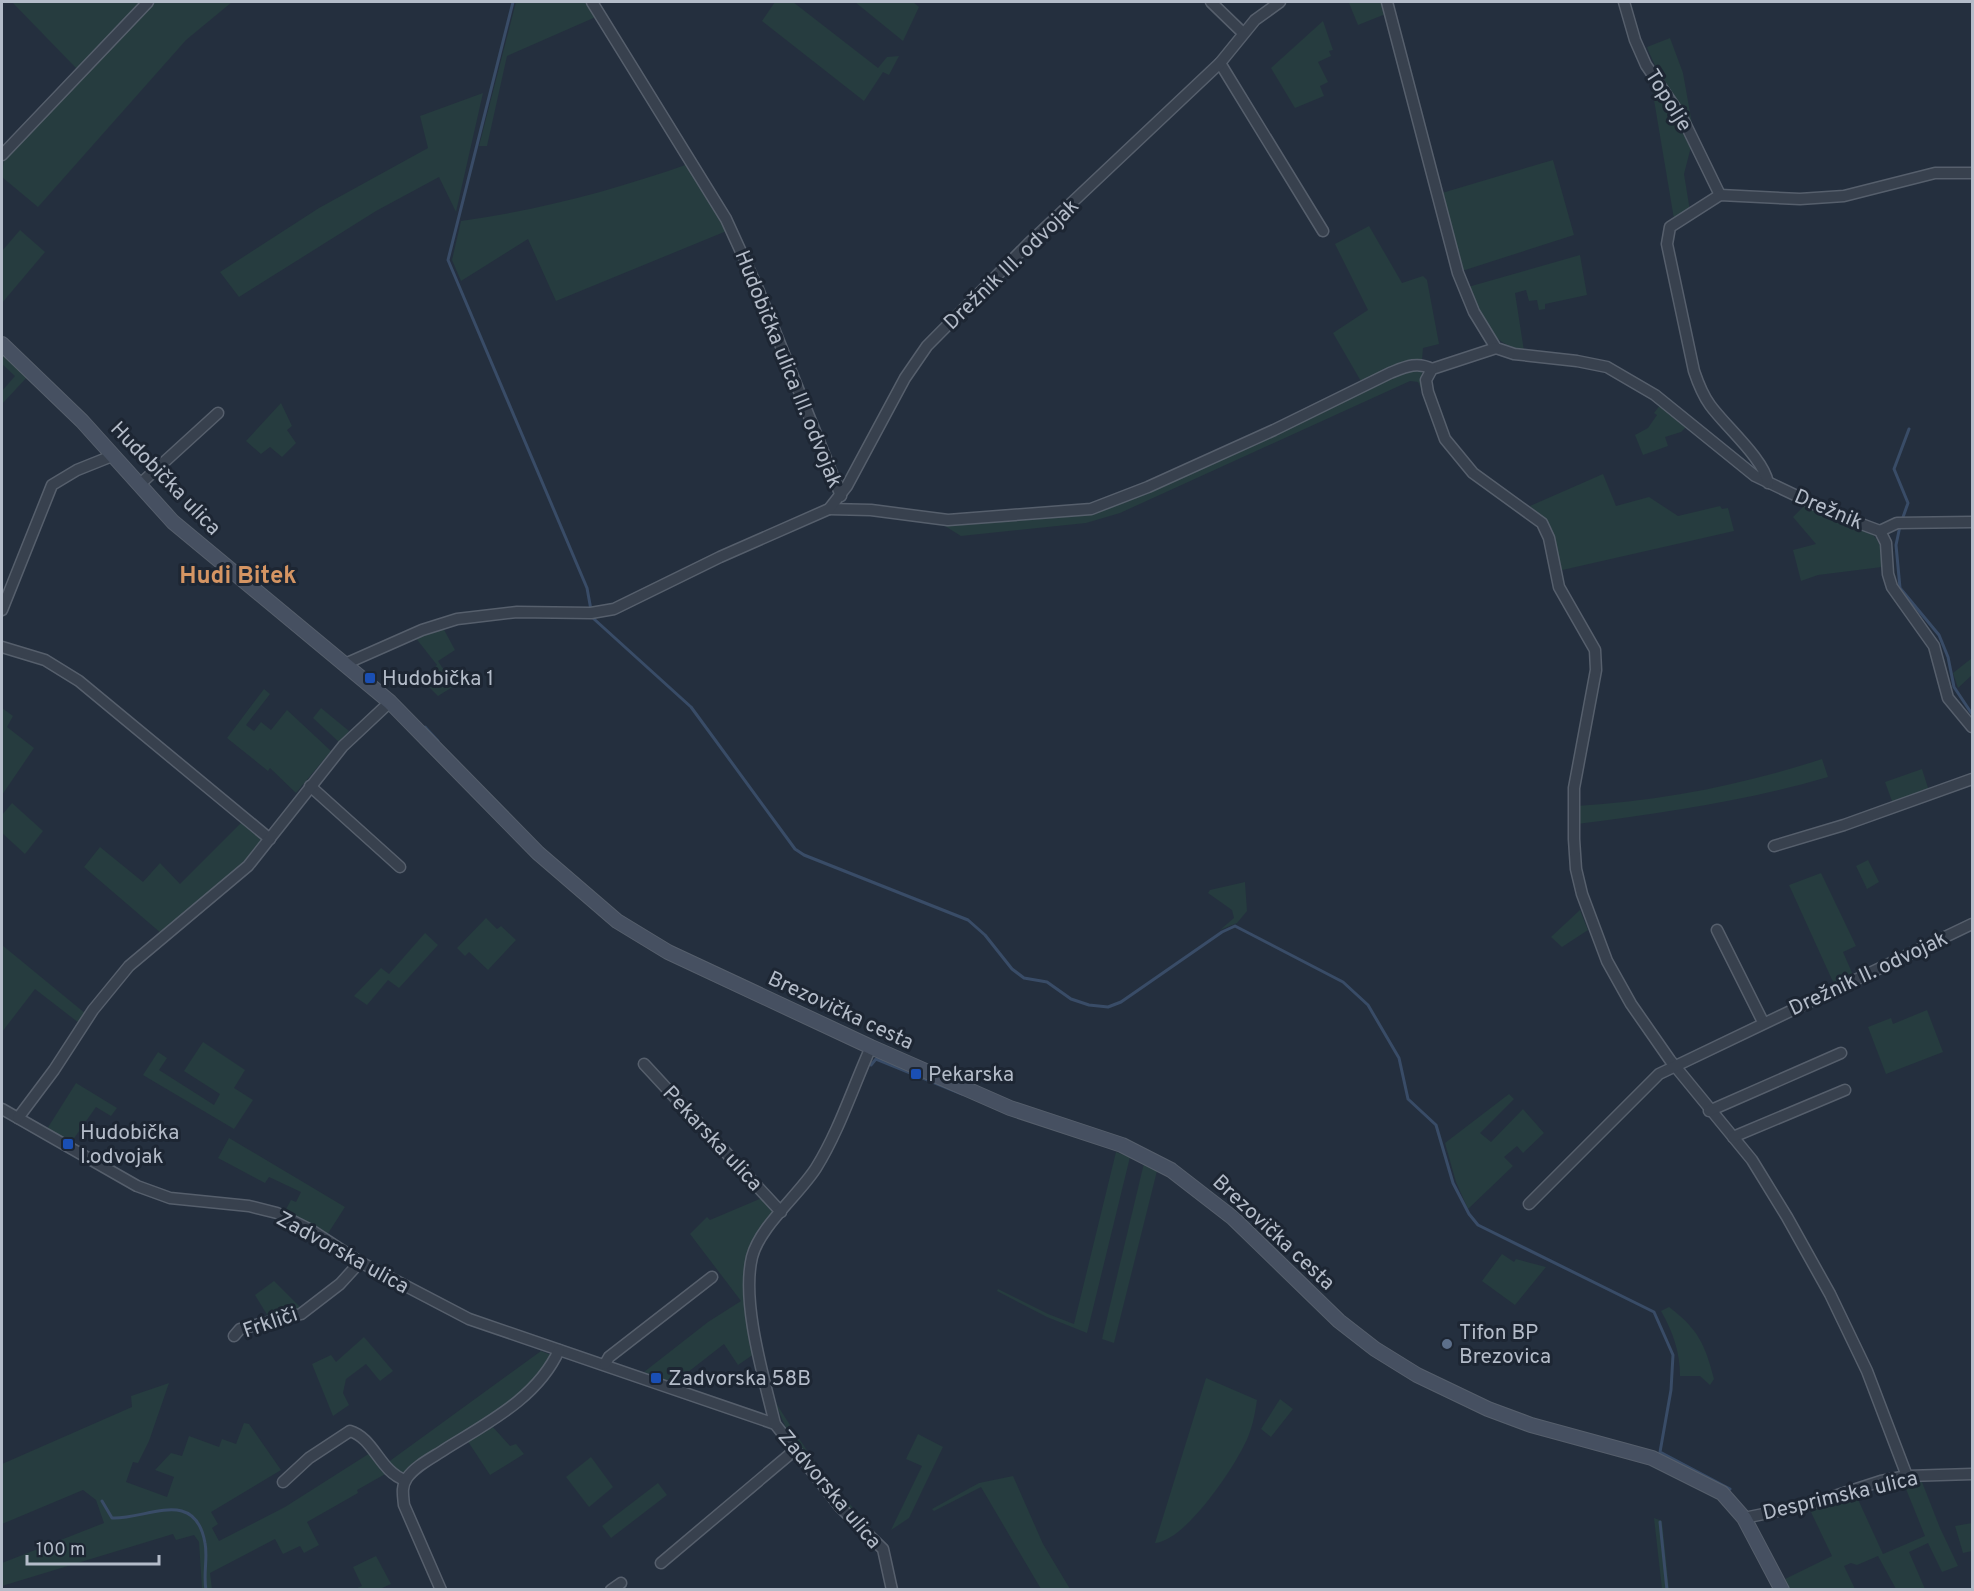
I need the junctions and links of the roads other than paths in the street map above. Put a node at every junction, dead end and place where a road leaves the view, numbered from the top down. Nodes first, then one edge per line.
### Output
1 (148, 2) edge
2 (592, 2) edge
3 (1211, 2) edge
4 (1280, 2) edge
5 (1387, 2) edge
6 (1624, 2) edge
7 (1243, 33) junction
8 (1220, 63) junction
9 (2, 155) edge
10 (1972, 173) edge
11 (1720, 195) junction
12 (1323, 231) dead end
13 (2, 344) edge
14 (1496, 348) junction
15 (1432, 369) junction
16 (218, 413) dead end
17 (112, 456) junction
18 (1768, 483) junction
19 (139, 485) junction
20 (842, 496) junction
21 (829, 510) junction
22 (1972, 522) edge
23 (1880, 531) junction
24 (2, 610) edge
25 (2, 647) edge
26 (345, 664) junction
27 (390, 702) junction
28 (1972, 727) edge
29 (1972, 778) edge
30 (310, 786) junction
31 (270, 839) junction
32 (1774, 846) dead end
33 (400, 867) dead end
34 (1972, 924) edge
35 (1717, 930) dead end
36 (1763, 1022) junction
37 (870, 1047) junction
38 (1841, 1053) dead end
39 (644, 1064) dead end
40 (1674, 1066) junction
41 (1845, 1090) dead end
42 (2, 1109) edge
43 (1709, 1111) junction
44 (18, 1118) junction
45 (1733, 1137) junction
46 (1529, 1204) dead end
47 (781, 1212) junction
48 (360, 1262) junction
49 (712, 1277) dead end
50 (234, 1335) dead end
51 (560, 1350) junction
52 (605, 1364) junction
53 (776, 1424) junction
54 (795, 1450) junction
55 (1972, 1474) edge
56 (1908, 1476) junction
57 (405, 1480) junction
58 (283, 1482) dead end
59 (1744, 1518) junction
60 (661, 1563) dead end
61 (441, 1590) edge
62 (892, 1590) edge
63 (1782, 1590) edge

1 - 9 street
2 - 20 street, Hudobička ulica III. odvojak
3 - 7 street
4 - 7 street, Drežnik III. odvojak
5 - 14 street
6 - 11 street, Topolje
7 - 8 street, Drežnik III. odvojak
8 - 12 street
8 - 20 street, Drežnik III. odvojak
10 - 11 street
11 - 18 street
13 - 17 main road, Hudobička ulica
14 - 15 street
14 - 18 street, Drežnik
15 - 21 street
15 - 40 street
16 - 19 street
17 - 19 main road, Hudobička ulica
17 - 24 street
18 - 23 street, Drežnik
19 - 26 main road, Hudobička ulica
20 - 21 street, Hudobička ulica III. odvojak
21 - 26 street, Hudobička ulica III. odvojak
22 - 23 street
23 - 28 street, Drežnik
25 - 31 street
26 - 27 main road, Hudobička ulica
27 - 30 street
27 - 37 main road, Brezovička cesta
29 - 32 street
30 - 31 street
30 - 33 street
31 - 44 street
34 - 36 street, Drežnik II. odvojak
35 - 36 street, Drežnik II. odvojak
36 - 40 street, Drežnik II. odvojak
37 - 47 street
37 - 59 main road, Brezovička cesta
38 - 43 street
39 - 47 street, Pekarska ulica
40 - 43 street
40 - 46 street, Drežnik II. odvojak
41 - 45 street
42 - 44 street, Zadvorska ulica
43 - 45 street
44 - 48 street, Zadvorska ulica
45 - 56 street
47 - 53 street
48 - 50 street, Frkliči
48 - 51 street, Zadvorska ulica
49 - 52 street
51 - 52 street, Zadvorska ulica
51 - 57 street
52 - 53 street, Zadvorska ulica
53 - 54 street, Zadvorska ulica
54 - 60 street
54 - 62 street, Zadvorska ulica
55 - 56 street, Desprimska ulica
56 - 59 street, Desprimska ulica
57 - 58 street
57 - 61 street
59 - 63 main road, Brezovička cesta

